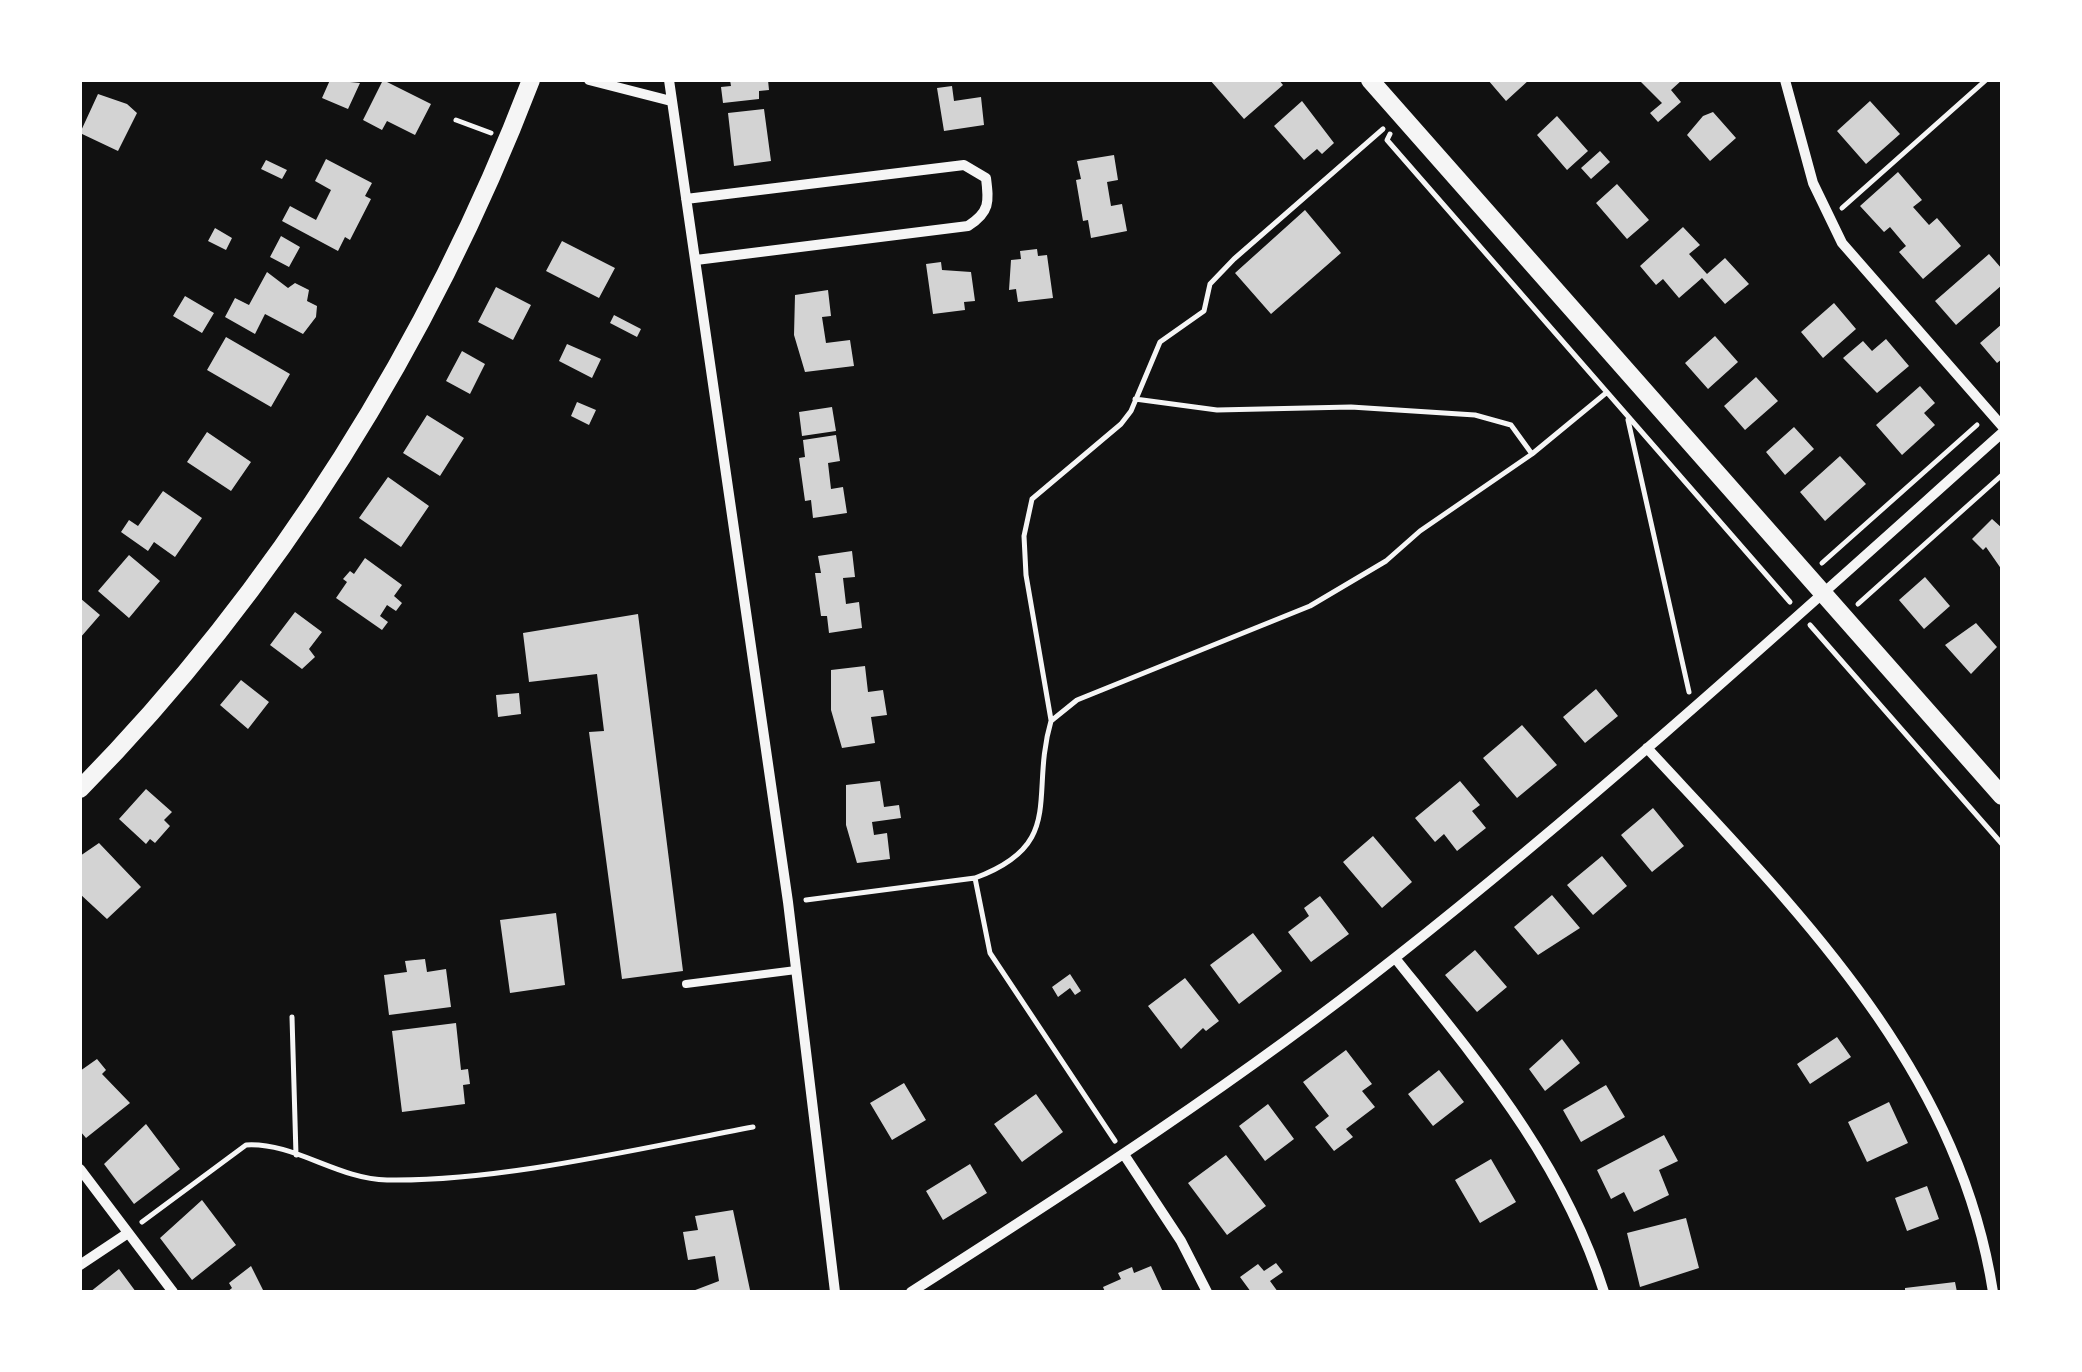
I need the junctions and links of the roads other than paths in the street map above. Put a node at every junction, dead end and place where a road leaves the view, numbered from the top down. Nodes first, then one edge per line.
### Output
1 (531, 80) edge
2 (589, 80) edge
3 (669, 80) edge
4 (1370, 80) edge
5 (1785, 80) edge
6 (672, 101) junction
7 (686, 198) junction
8 (696, 260) junction
9 (2002, 430) edge
10 (1822, 595) junction
11 (1647, 748) junction
12 (80, 789) edge
13 (2002, 796) edge
14 (1395, 958) junction
15 (796, 970) junction
16 (686, 984) dead end
17 (1125, 1156) junction
18 (80, 1169) edge
19 (128, 1233) junction
20 (80, 1266) edge
21 (173, 1292) edge
22 (835, 1292) edge
23 (911, 1292) edge
24 (1207, 1292) edge
25 (1604, 1292) edge
26 (1993, 1292) edge

1 - 12 street
2 - 6 street
3 - 6 street
4 - 10 street
5 - 9 street
6 - 7 street
7 - 8 street
7 - 8 street
8 - 15 street
9 - 10 street
10 - 11 street
10 - 13 street
11 - 14 street
11 - 26 street
14 - 17 street
14 - 25 street
15 - 16 lane
15 - 22 street
17 - 23 street
17 - 24 street
18 - 19 street
19 - 20 street
19 - 21 street

